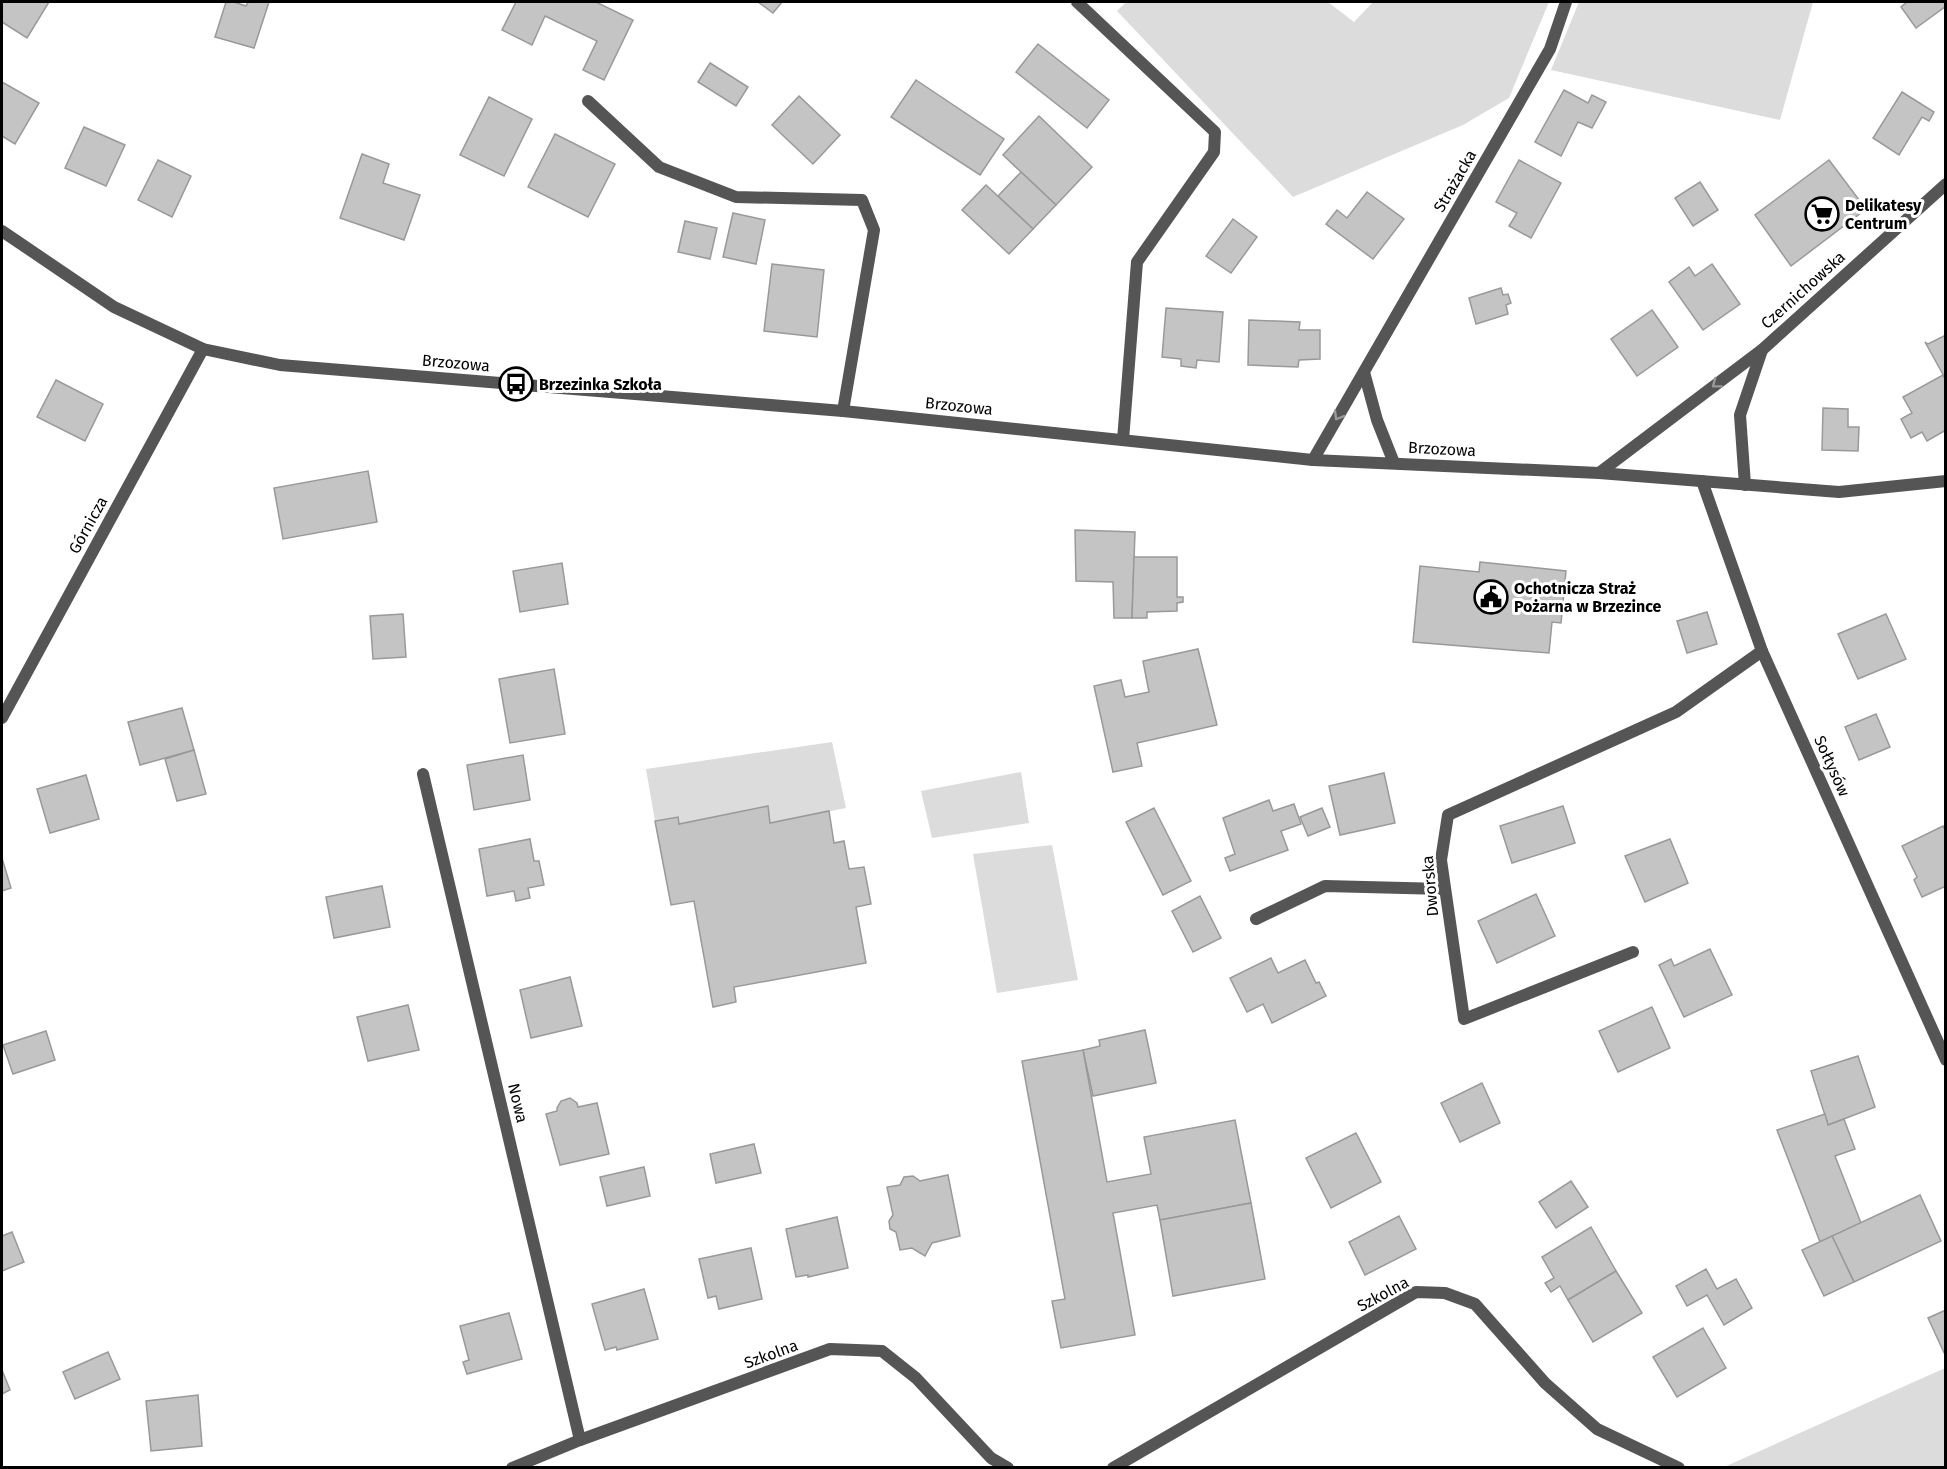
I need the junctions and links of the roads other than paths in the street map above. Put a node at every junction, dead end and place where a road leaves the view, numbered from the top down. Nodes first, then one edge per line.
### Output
1 (1077, 2) edge
2 (1566, 2) edge
3 (588, 101) dead end
4 (1946, 184) edge
5 (2, 231) edge
6 (203, 349) junction
7 (1763, 349) junction
8 (1364, 372) junction
9 (843, 411) junction
10 (1123, 440) junction
11 (1313, 460) junction
12 (1394, 463) junction
13 (1599, 473) junction
14 (1701, 481) junction
15 (1946, 481) edge
16 (1745, 485) junction
17 (1762, 651) junction
18 (2, 718) edge
19 (423, 774) dead end
20 (1444, 889) junction
21 (1256, 919) dead end
22 (1633, 952) dead end
23 (1946, 1060) edge
24 (580, 1440) junction
25 (512, 1467) edge
26 (1008, 1467) edge
27 (1113, 1467) edge
28 (1679, 1467) edge

1 - 10 street
2 - 8 street, Strażacka
3 - 9 street
4 - 7 street, Czernichowska
5 - 6 street, Brzozowa
6 - 9 street, Brzozowa
6 - 18 street, Górnicza
7 -> 13 street, Czernichowska
7 - 16 street, Czernichowska
8 -> 11 street, Strażacka
8 - 12 street
9 - 10 street, Brzozowa
10 - 11 street, Brzozowa
11 - 12 street, Brzozowa
12 - 13 street, Brzozowa
13 - 14 street, Brzozowa
14 - 16 street, Brzozowa
14 - 17 street, Sołtysów
15 - 16 street, Brzozowa
17 - 20 street, Dworska
17 - 23 street, Sołtysów
19 - 24 street, Nowa
20 - 21 street
20 - 22 street, Dworska
24 - 25 street, Szkolna
24 - 26 street, Szkolna
27 - 28 street, Szkolna

